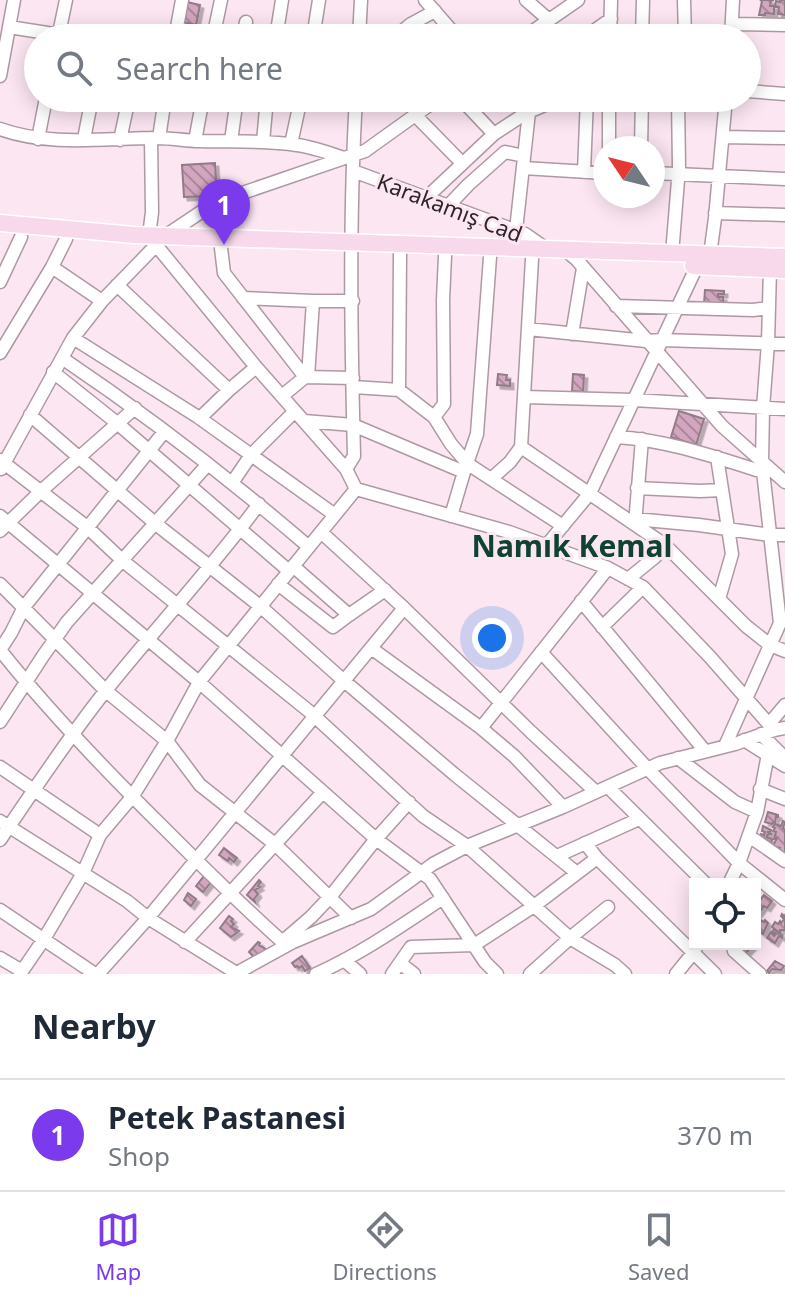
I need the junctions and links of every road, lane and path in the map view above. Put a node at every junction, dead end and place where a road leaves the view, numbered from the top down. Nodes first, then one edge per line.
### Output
1 (14, 0) edge
2 (66, 0) edge
3 (177, 0) edge
4 (221, 0) edge
5 (282, 0) edge
6 (319, 0) edge
7 (361, 0) edge
8 (425, 0) edge
9 (526, 0) edge
10 (578, 0) edge
11 (611, 0) edge
12 (643, 0) edge
13 (684, 0) edge
14 (733, 0) edge
15 (435, 11) junction
16 (611, 19) junction
17 (549, 20) junction
18 (61, 24) edge
19 (176, 24) edge
20 (216, 24) edge
21 (278, 24) edge
22 (315, 24) edge
23 (360, 24) edge
24 (411, 24) edge
25 (446, 24) edge
26 (543, 24) edge
27 (604, 24) edge
28 (611, 24) edge
29 (642, 24) edge
30 (685, 24) edge
31 (732, 24) edge
32 (785, 25) edge
33 (9, 27) junction
34 (761, 28) edge
35 (24, 30) edge
36 (0, 76) edge
37 (761, 92) edge
38 (785, 94) edge
39 (43, 112) edge
40 (89, 112) edge
41 (126, 112) edge
42 (162, 112) edge
43 (200, 112) edge
44 (235, 112) edge
45 (266, 112) edge
46 (298, 112) edge
47 (356, 112) edge
48 (419, 112) edge
49 (473, 112) edge
50 (529, 112) joint
51 (586, 112) edge
52 (609, 112) edge
53 (642, 112) edge
54 (678, 112) edge
55 (725, 112) edge
56 (415, 115) junction
57 (0, 129) edge
58 (494, 134) junction
59 (609, 136) edge
60 (641, 136) edge
61 (723, 137) junction
62 (155, 138) junction
63 (785, 138) edge
64 (38, 139) junction
65 (84, 139) junction
66 (120, 140) junction
67 (195, 141) junction
68 (231, 141) junction
69 (263, 142) junction
70 (291, 144) junction
71 (354, 155) junction
72 (524, 162) junction
73 (462, 163) junction
74 (353, 171) junction
75 (584, 172) junction
76 (593, 172) edge
77 (665, 173) edge
78 (679, 174) junction
79 (719, 176) junction
80 (785, 179) edge
81 (426, 198) junction
82 (448, 206) junction
83 (715, 213) junction
84 (785, 215) edge
85 (0, 223) edge
86 (516, 230) junction
87 (0, 234) edge
88 (21, 237) junction
89 (66, 239) junction
90 (157, 239) junction
91 (352, 247) junction
92 (221, 248) junction
93 (538, 253) junction
94 (400, 254) junction
95 (672, 254) junction
96 (445, 256) junction
97 (490, 257) junction
98 (785, 257) edge
99 (575, 259) junction
100 (704, 260) junction
101 (52, 267) junction
102 (777, 269) edge
103 (0, 282) edge
104 (117, 285) junction
105 (243, 298) junction
106 (102, 301) junction
107 (313, 301) junction
108 (353, 301) junction
109 (616, 306) junction
110 (677, 307) junction
111 (769, 308) junction
112 (528, 329) junction
113 (572, 334) junction
114 (73, 338) junction
115 (662, 340) junction
116 (646, 341) junction
117 (768, 343) junction
118 (785, 344) edge
119 (656, 352) junction
120 (0, 353) edge
121 (62, 358) junction
122 (256, 367) junction
123 (53, 372) junction
124 (307, 377) junction
125 (354, 382) junction
126 (229, 390) junction
127 (399, 390) junction
128 (282, 396) junction
129 (524, 397) junction
130 (634, 400) junction
131 (703, 404) junction
132 (135, 408) junction
133 (763, 408) junction
134 (785, 409) edge
135 (295, 411) junction
136 (30, 415) junction
137 (434, 417) junction
138 (200, 418) junction
139 (304, 421) junction
140 (117, 423) junction
141 (353, 425) junction
142 (164, 432) junction
143 (616, 437) junction
144 (642, 439) junction
145 (521, 447) junction
146 (148, 451) junction
147 (251, 455) junction
148 (79, 457) junction
149 (717, 457) junction
150 (2, 464) edge
151 (208, 464) junction
152 (466, 468) junction
153 (346, 469) junction
154 (771, 469) edge
155 (491, 479) junction
156 (785, 482) edge
157 (232, 483) junction
158 (190, 486) junction
159 (637, 488) junction
160 (117, 489) junction
161 (356, 489) junction
162 (722, 490) junction
163 (41, 491) junction
164 (590, 493) junction
165 (259, 504) junction
166 (335, 515) junction
167 (451, 516) junction
168 (635, 522) junction
169 (3, 523) edge
170 (156, 524) junction
171 (563, 526) junction
172 (87, 527) junction
173 (241, 528) junction
174 (728, 530) junction
175 (321, 532) junction
176 (770, 535) junction
177 (785, 535) edge
178 (665, 545) junction
179 (546, 546) junction
180 (309, 547) junction
181 (123, 561) junction
182 (58, 564) junction
183 (210, 568) junction
184 (291, 568) junction
185 (608, 568) junction
186 (628, 579) junction
187 (0, 584) edge
188 (278, 584) junction
189 (643, 587) junction
190 (780, 587) edge
191 (385, 590) junction
192 (93, 594) junction
193 (719, 599) junction
194 (581, 601) junction
195 (178, 606) junction
196 (260, 606) junction
197 (24, 607) junction
198 (404, 608) junction
199 (349, 615) junction
200 (782, 624) edge
201 (602, 627) junction
202 (54, 640) junction
203 (149, 640) junction
204 (229, 645) junction
205 (770, 645) junction
206 (371, 648) junction
207 (0, 650) edge
208 (785, 651) edge
209 (541, 652) junction
210 (343, 680) junction
211 (25, 682) junction
212 (199, 682) junction
213 (106, 691) junction
214 (746, 698) junction
215 (6, 700) edge
216 (501, 702) junction
217 (785, 705) edge
218 (314, 715) junction
219 (0, 722) edge
220 (481, 728) junction
221 (772, 729) edge
222 (73, 735) junction
223 (744, 740) junction
224 (167, 741) junction
225 (725, 746) junction
226 (705, 751) junction
227 (768, 754) junction
228 (282, 755) junction
229 (678, 758) junction
230 (785, 758) edge
231 (785, 766) edge
232 (0, 767) edge
233 (647, 768) junction
234 (602, 789) junction
235 (760, 789) junction
236 (33, 790) junction
237 (323, 792) junction
238 (132, 797) junction
239 (785, 799) edge
240 (409, 802) junction
241 (563, 807) junction
242 (757, 812) junction
243 (235, 813) junction
244 (639, 819) junction
245 (5, 823) edge
246 (519, 825) junction
247 (100, 835) junction
248 (749, 836) junction
249 (376, 839) junction
250 (0, 840) edge
251 (585, 843) junction
252 (276, 845) junction
253 (467, 846) junction
254 (557, 856) junction
255 (597, 858) junction
256 (196, 860) junction
257 (785, 861) edge
258 (739, 863) junction
259 (421, 872) junction
260 (83, 873) junction
261 (577, 873) junction
262 (700, 878) edge
263 (732, 878) edge
264 (230, 893) junction
265 (330, 897) junction
266 (443, 898) junction
267 (785, 900) edge
268 (534, 906) junction
269 (608, 907) dead end
270 (0, 910) edge
271 (148, 918) junction
272 (351, 918) junction
273 (570, 938) junction
274 (44, 939) junction
275 (185, 942) junction
276 (689, 943) edge
277 (284, 944) junction
278 (474, 945) junction
279 (695, 950) edge
280 (697, 950) edge
281 (734, 950) edge
282 (0, 958) edge
283 (344, 960) junction
284 (396, 969) edge
285 (616, 971) edge
286 (21, 972) edge
287 (97, 974) edge
288 (237, 974) edge
289 (316, 974) edge
290 (360, 974) edge
291 (414, 974) edge
292 (497, 974) edge
293 (530, 974) edge
294 (676, 974) edge
295 (715, 974) edge
296 (760, 974) edge

1 - 33 street
2 - 18 street
3 - 19 street
4 - 20 street
5 - 21 street
6 - 22 street
7 - 23 street
8 - 15 street
9 - 17 street
10 - 17 street
11 - 16 street
12 - 29 street
13 - 30 street
14 - 31 street
15 - 24 street
15 - 25 street
16 - 27 street
16 - 28 street
17 - 26 street
32 - 34 street
33 - 35 street
33 - 36 street
37 - 38 street
39 - 64 street
40 - 65 street
41 - 66 street
42 - 62 street
43 - 67 street
44 - 68 street
45 - 69 street
46 - 70 street
47 - 71 street
48 - 56 street
49 - 58 street
50 - 58 street
50 - 72 street
51 - 75 street
52 - 59 street
53 - 60 street
54 - 78 street
55 - 61 street
56 - 71 street
56 - 73 street
57 - 64 street
58 - 73 street
61 - 63 street
61 - 79 street
62 - 66 street
62 - 67 street
62 - 90 street
64 - 65 street
65 - 66 street
67 - 68 street
68 - 69 street
69 - 70 street
70 - 71 street
71 - 74 street
71 - 90 street
72 - 75 street
72 - 82 street
72 - 86 street
73 - 81 street
74 - 81 street, Karakamış Cad
74 - 91 street
75 - 76 street
77 - 78 street
78 - 79 street
78 - 95 street
79 - 80 street
79 - 83 street
81 - 82 street, Karakamış Cad
82 - 86 street, Karakamış Cad
83 - 84 street
83 - 100 street
85 - 90 main road
86 - 93 street, Karakamış Cad
87 - 88 main road
88 - 89 main road
88 - 103 street
89 - 90 main road
89 - 101 street
90 - 91 main road
90 - 92 main road
90 - 104 street
90 - 122 street
91 - 92 main road
91 - 93 main road
91 - 94 main road
91 - 108 street
92 - 105 street
93 - 97 main road
93 - 99 main road
93 - 112 street
94 - 96 main road
94 - 127 street
95 - 99 main road
95 - 100 main road
96 - 97 main road
96 - 137 street
97 - 152 street
98 - 100 main road
99 - 100 main road
99 - 109 street
99 - 113 street
100 - 102 main road
100 - 110 street
101 - 106 street
101 - 120 street
102 - 111 street
104 - 106 street
104 - 126 street
105 - 107 street
105 - 124 street
106 - 114 street
107 - 108 street
107 - 124 street
108 - 125 street
109 - 110 street
109 - 116 street
110 - 111 street
110 - 115 street
111 - 117 street
112 - 113 street
112 - 129 street
113 - 116 street
114 - 121 street
114 - 138 street
115 - 116 street
115 - 117 street
115 - 119 street
116 - 119 street
117 - 118 street
117 - 133 street
119 - 130 street
119 - 131 street
121 - 123 street
121 - 132 street
122 - 126 street
122 - 128 street
123 - 136 street
123 - 140 street
124 - 125 street
124 - 128 street
125 - 127 street
125 - 141 street
126 - 138 street
127 - 137 street
128 - 135 street
129 - 130 street
129 - 145 street
130 - 131 street
130 - 143 street
131 - 133 street
131 - 154 street
132 - 140 street
132 - 142 street
133 - 134 street
133 - 154 street
135 - 139 street
135 - 147 street
136 - 148 street
136 - 150 street
137 - 152 street
138 - 147 street
139 - 141 street
139 - 153 street
140 - 146 street
140 - 148 street
141 - 152 street
141 - 153 street
142 - 146 street
142 - 151 street
143 - 144 street
143 - 164 street
144 - 149 street
144 - 159 street
145 - 155 street
145 - 164 street
146 - 158 street
146 - 160 street
147 - 157 street
147 - 166 street
148 - 160 street
148 - 163 street
149 - 154 street
149 - 162 street
150 - 163 street
151 - 157 street
151 - 158 street
152 - 155 street
152 - 167 street
153 - 161 street
154 - 156 street
154 - 176 street
155 - 171 street
157 - 165 street
158 - 170 street
158 - 173 street
159 - 162 street
159 - 168 street
160 - 170 street
160 - 172 street
161 - 166 street
161 - 167 street
162 - 174 street
163 - 169 street
163 - 172 street
164 - 168 street
164 - 171 street
165 - 173 street
165 - 180 street
166 - 175 street
167 - 179 street
168 - 174 street
168 - 178 street
169 - 182 street
170 - 181 street
170 - 183 street
171 - 179 street
172 - 181 street
172 - 182 street
173 - 183 street
173 - 184 street
174 - 176 street
174 - 193 street
175 - 180 street
175 - 191 street
176 - 177 street
176 - 190 street
178 - 186 street
178 - 193 street
179 - 185 street
180 - 184 street
181 - 192 street
181 - 195 street
182 - 192 street
182 - 197 street
183 - 195 street
183 - 196 street
184 - 188 street
184 - 199 street
185 - 186 street
185 - 194 street
186 - 189 street
187 - 197 street
188 - 196 street
188 - 199 street
189 - 201 street
189 - 214 street
190 - 200 street
191 - 198 street
191 - 199 street
192 - 202 street
192 - 203 street
193 - 205 street
194 - 201 street
194 - 209 street
195 - 203 street
195 - 204 street
196 - 204 street
196 - 210 street
197 - 202 street
197 - 207 street
198 - 206 street
198 - 216 street
200 - 205 street
201 - 226 street
202 - 211 street
202 - 213 street
203 - 212 street
203 - 213 street
204 - 212 street
204 - 218 street
205 - 208 street
205 - 214 street
206 - 210 street
206 - 220 street
207 - 211 street
209 - 216 street
209 - 233 street
210 - 218 street
210 - 246 street
211 - 215 street
211 - 222 street
212 - 224 street
212 - 228 street
213 - 222 street
213 - 224 street
214 - 221 street
214 - 225 street
215 - 219 street
216 - 220 street
216 - 234 street
217 - 221 street
218 - 228 street
218 - 240 street
220 - 241 street
221 - 223 street
221 - 230 street
222 - 236 street
222 - 238 street
223 - 225 street
223 - 227 street
224 - 238 street
224 - 243 street
225 - 226 street
226 - 229 street
227 - 231 street
227 - 235 street
228 - 237 street
228 - 243 street
229 - 233 street
229 - 242 street
232 - 236 street
233 - 234 street
233 - 258 street
234 - 241 street
234 - 244 street
235 - 239 street
235 - 242 street
236 - 245 street
236 - 247 street
237 - 249 street
237 - 252 street
238 - 247 street
238 - 256 street
240 - 249 street
240 - 253 street
241 - 246 street
242 - 248 street
243 - 252 street
243 - 256 street
244 - 251 street
244 - 262 street
245 - 250 street
245 - 260 street
246 - 253 street
246 - 254 street
247 - 260 street
248 - 257 street
248 - 258 street
249 - 259 street
249 - 265 street
251 - 254 street
251 - 255 street
252 - 264 street
252 - 265 street
253 - 259 street
253 - 268 street
254 - 261 street
255 - 261 street
255 - 276 street
256 - 264 street
256 - 271 street
258 - 263 street
258 - 267 street
259 - 266 street
259 - 272 street
260 - 271 street
260 - 274 street
261 - 268 street
264 - 275 street
264 - 277 street
265 - 272 street
265 - 277 street
266 - 278 street
266 - 283 street
268 - 273 street
268 - 278 street
269 - 273 street
270 - 274 street
271 - 275 street
271 - 287 street
272 - 277 street
273 - 285 street
273 - 293 street
274 - 286 street
274 - 287 street
275 - 288 street
277 - 288 street
278 - 284 street
278 - 292 street
279 - 294 street
280 - 295 street
281 - 296 street
282 - 286 street
283 - 289 street
283 - 290 street
284 - 291 street

